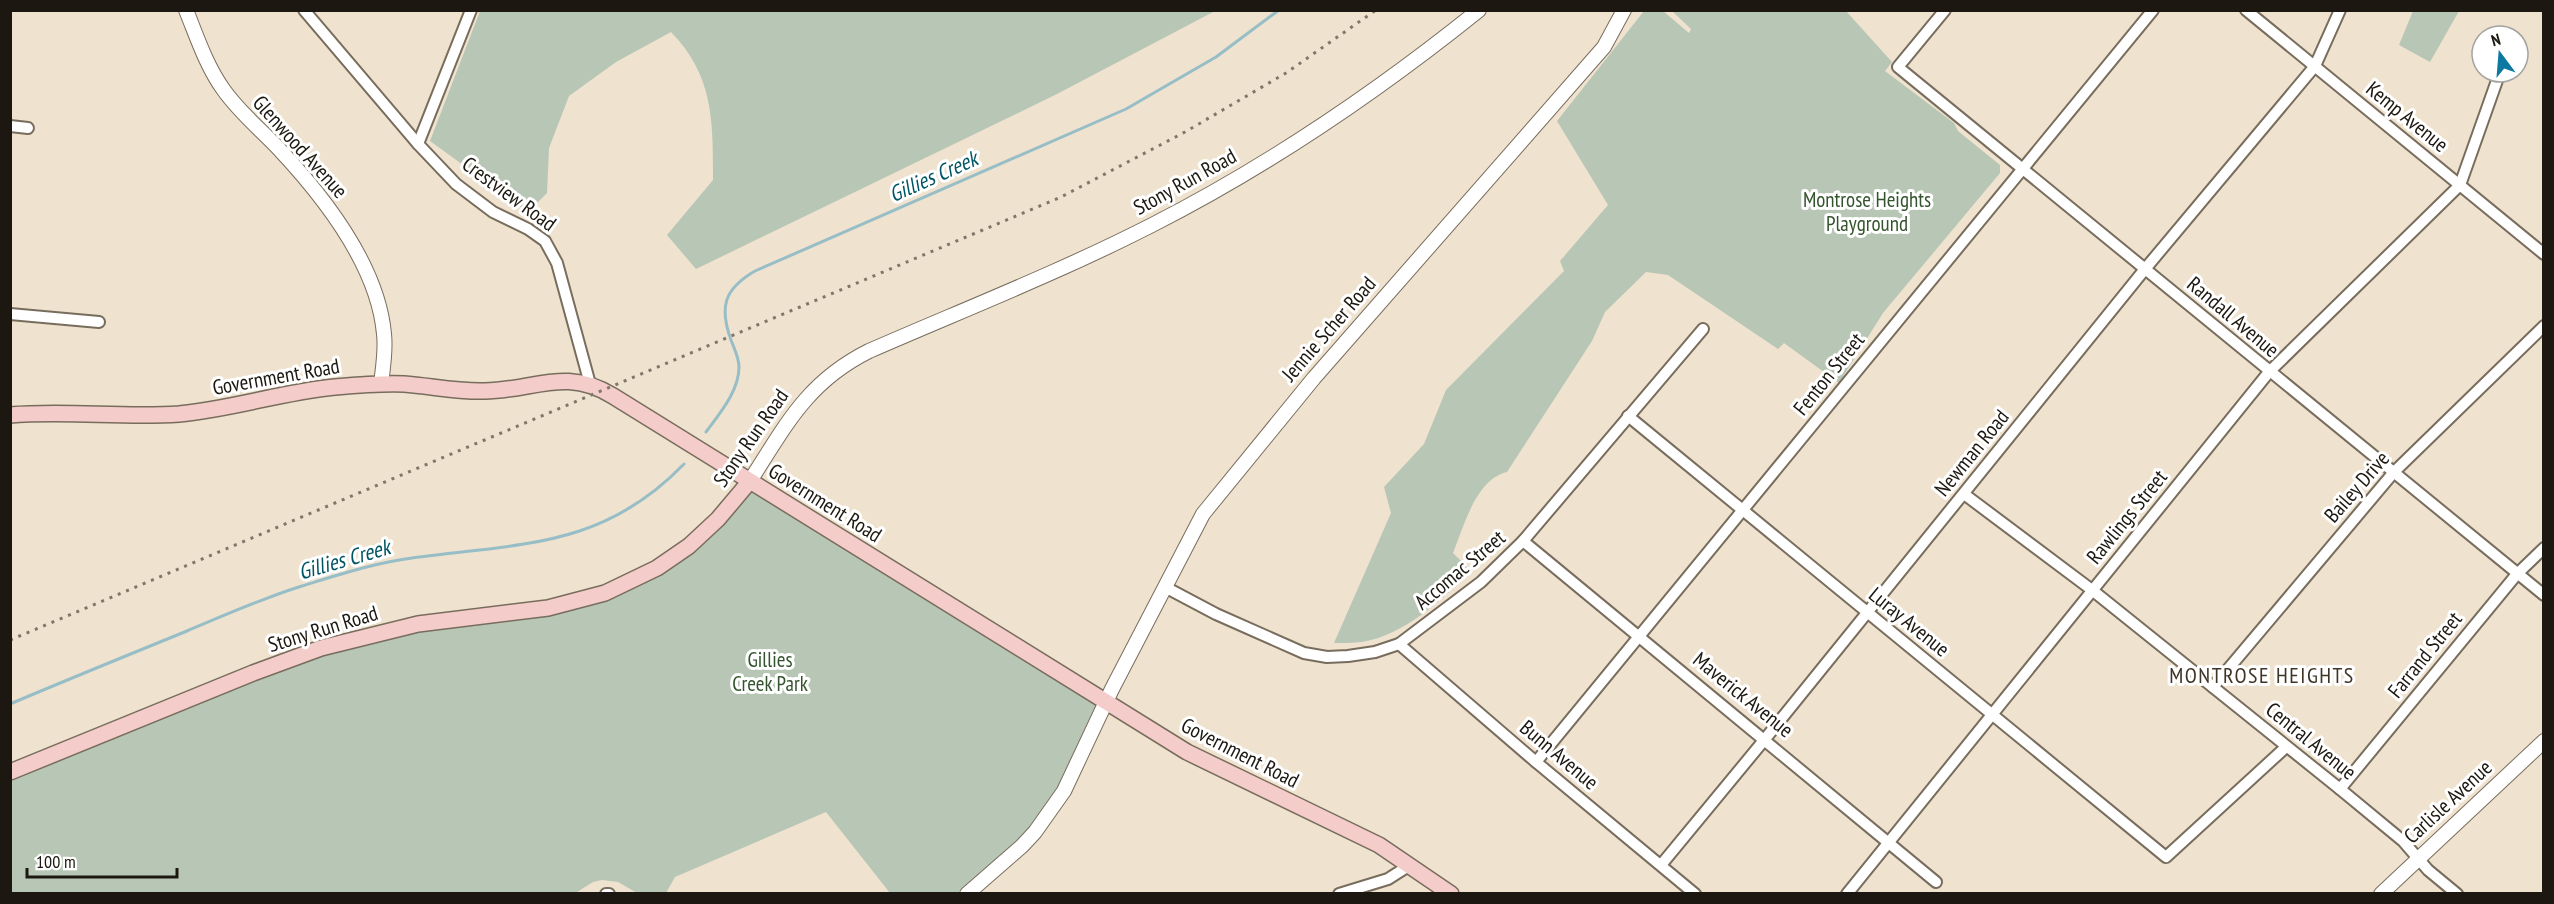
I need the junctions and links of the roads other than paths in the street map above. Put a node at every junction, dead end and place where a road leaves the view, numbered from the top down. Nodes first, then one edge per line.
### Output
1 (186, 10) edge
2 (471, 10) edge
3 (1479, 10) edge
4 (1624, 10) edge
5 (1945, 10) edge
6 (2153, 10) edge
7 (2246, 10) edge
8 (2340, 10) edge
9 (306, 11) edge
10 (2314, 66) junction
11 (2496, 84) edge
12 (10, 126) edge
13 (28, 128) dead end
14 (418, 144) junction
15 (2021, 169) junction
16 (2460, 185) junction
17 (2544, 254) edge
18 (2145, 270) junction
19 (10, 314) edge
20 (99, 322) dead end
21 (2544, 326) edge
22 (1703, 329) dead end
23 (2269, 372) junction
24 (381, 384) junction
25 (590, 384) junction
26 (10, 415) edge
27 (1628, 416) junction
28 (2394, 472) junction
29 (750, 481) junction
30 (1964, 494) junction
31 (1743, 511) junction
32 (1523, 541) junction
33 (2544, 548) edge
34 (2517, 574) junction
35 (1165, 587) junction
36 (2092, 590) junction
37 (2544, 595) edge
38 (1866, 612) junction
39 (1640, 636) junction
40 (1399, 644) junction
41 (2213, 687) junction
42 (1106, 703) junction
43 (1992, 716) junction
44 (1765, 739) junction
45 (2544, 741) edge
46 (2286, 747) junction
47 (1536, 762) junction
48 (10, 772) edge
49 (2340, 789) junction
50 (1889, 842) junction
51 (2418, 858) junction
52 (1410, 865) junction
53 (1661, 865) junction
54 (1936, 882) dead end
55 (967, 894) edge
56 (1339, 894) edge
57 (1451, 894) edge
58 (1695, 894) edge
59 (1847, 894) edge
60 (2381, 894) edge
61 (2457, 894) edge

1 - 24 street, Glenwood Avenue
2 - 14 street
3 - 29 street, Stony Run Road
4 - 35 street, Jennie Scher Road
5 - 15 street, Randall Avenue
6 - 15 street, Fenton Street
7 - 10 street, Kemp Avenue
8 - 10 street, Newman Road
9 - 14 street, Crestview Road
10 - 16 street, Kemp Avenue
10 - 18 street, Newman Road
11 - 16 street
12 - 13 street
14 - 25 street, Crestview Road
15 - 18 street, Randall Avenue
15 - 31 street, Fenton Street
16 - 17 street, Kemp Avenue
16 - 23 street, Rawlings Street
18 - 23 street, Randall Avenue
18 - 30 street, Newman Road
19 - 20 street
21 - 28 street, Bailey Drive
22 - 27 street, Accomac Street
23 - 28 street, Randall Avenue
23 - 36 street, Rawlings Street
24 - 25 main road, Government Road
24 - 26 main road, Government Road
25 - 29 main road, Government Road
27 - 31 street, Luray Avenue
27 - 32 street, Accomac Street
28 - 34 street, Randall Avenue
28 - 41 street, Bailey Drive
29 - 42 main road, Government Road
29 - 48 main road, Stony Run Road
30 - 36 street, Central Avenue
30 - 38 street, Newman Road
31 - 38 street, Luray Avenue
31 - 39 street, Fenton Street
32 - 39 street, Maverick Avenue
32 - 40 street, Accomac Street
33 - 34 street, Farrand Street
34 - 37 street, Randall Avenue
34 - 49 street, Farrand Street
35 - 40 street, Accomac Street
35 - 42 street, Jennie Scher Road
36 - 41 street, Central Avenue
36 - 43 street, Rawlings Street
38 - 43 street, Luray Avenue
38 - 44 street, Newman Road
39 - 44 street, Maverick Avenue
39 - 47 street, Fenton Street
40 - 47 street, Bunn Avenue
41 - 46 street, Central Avenue
42 - 52 main road, Government Road
42 - 55 street, Jennie Scher Road
43 - 46 street, Luray Avenue
43 - 50 street, Rawlings Street
44 - 50 street, Maverick Avenue
44 - 53 street, Newman Road
45 - 51 street, Carlisle Avenue
46 - 49 street, Central Avenue
47 - 53 street, Bunn Avenue
49 - 51 street, Central Avenue
50 - 54 street, Maverick Avenue
50 - 59 street, Rawlings Street
51 - 60 street, Carlisle Avenue
51 - 61 street, Central Avenue
52 - 56 street
52 - 57 main road, Government Road
53 - 58 street, Bunn Avenue

